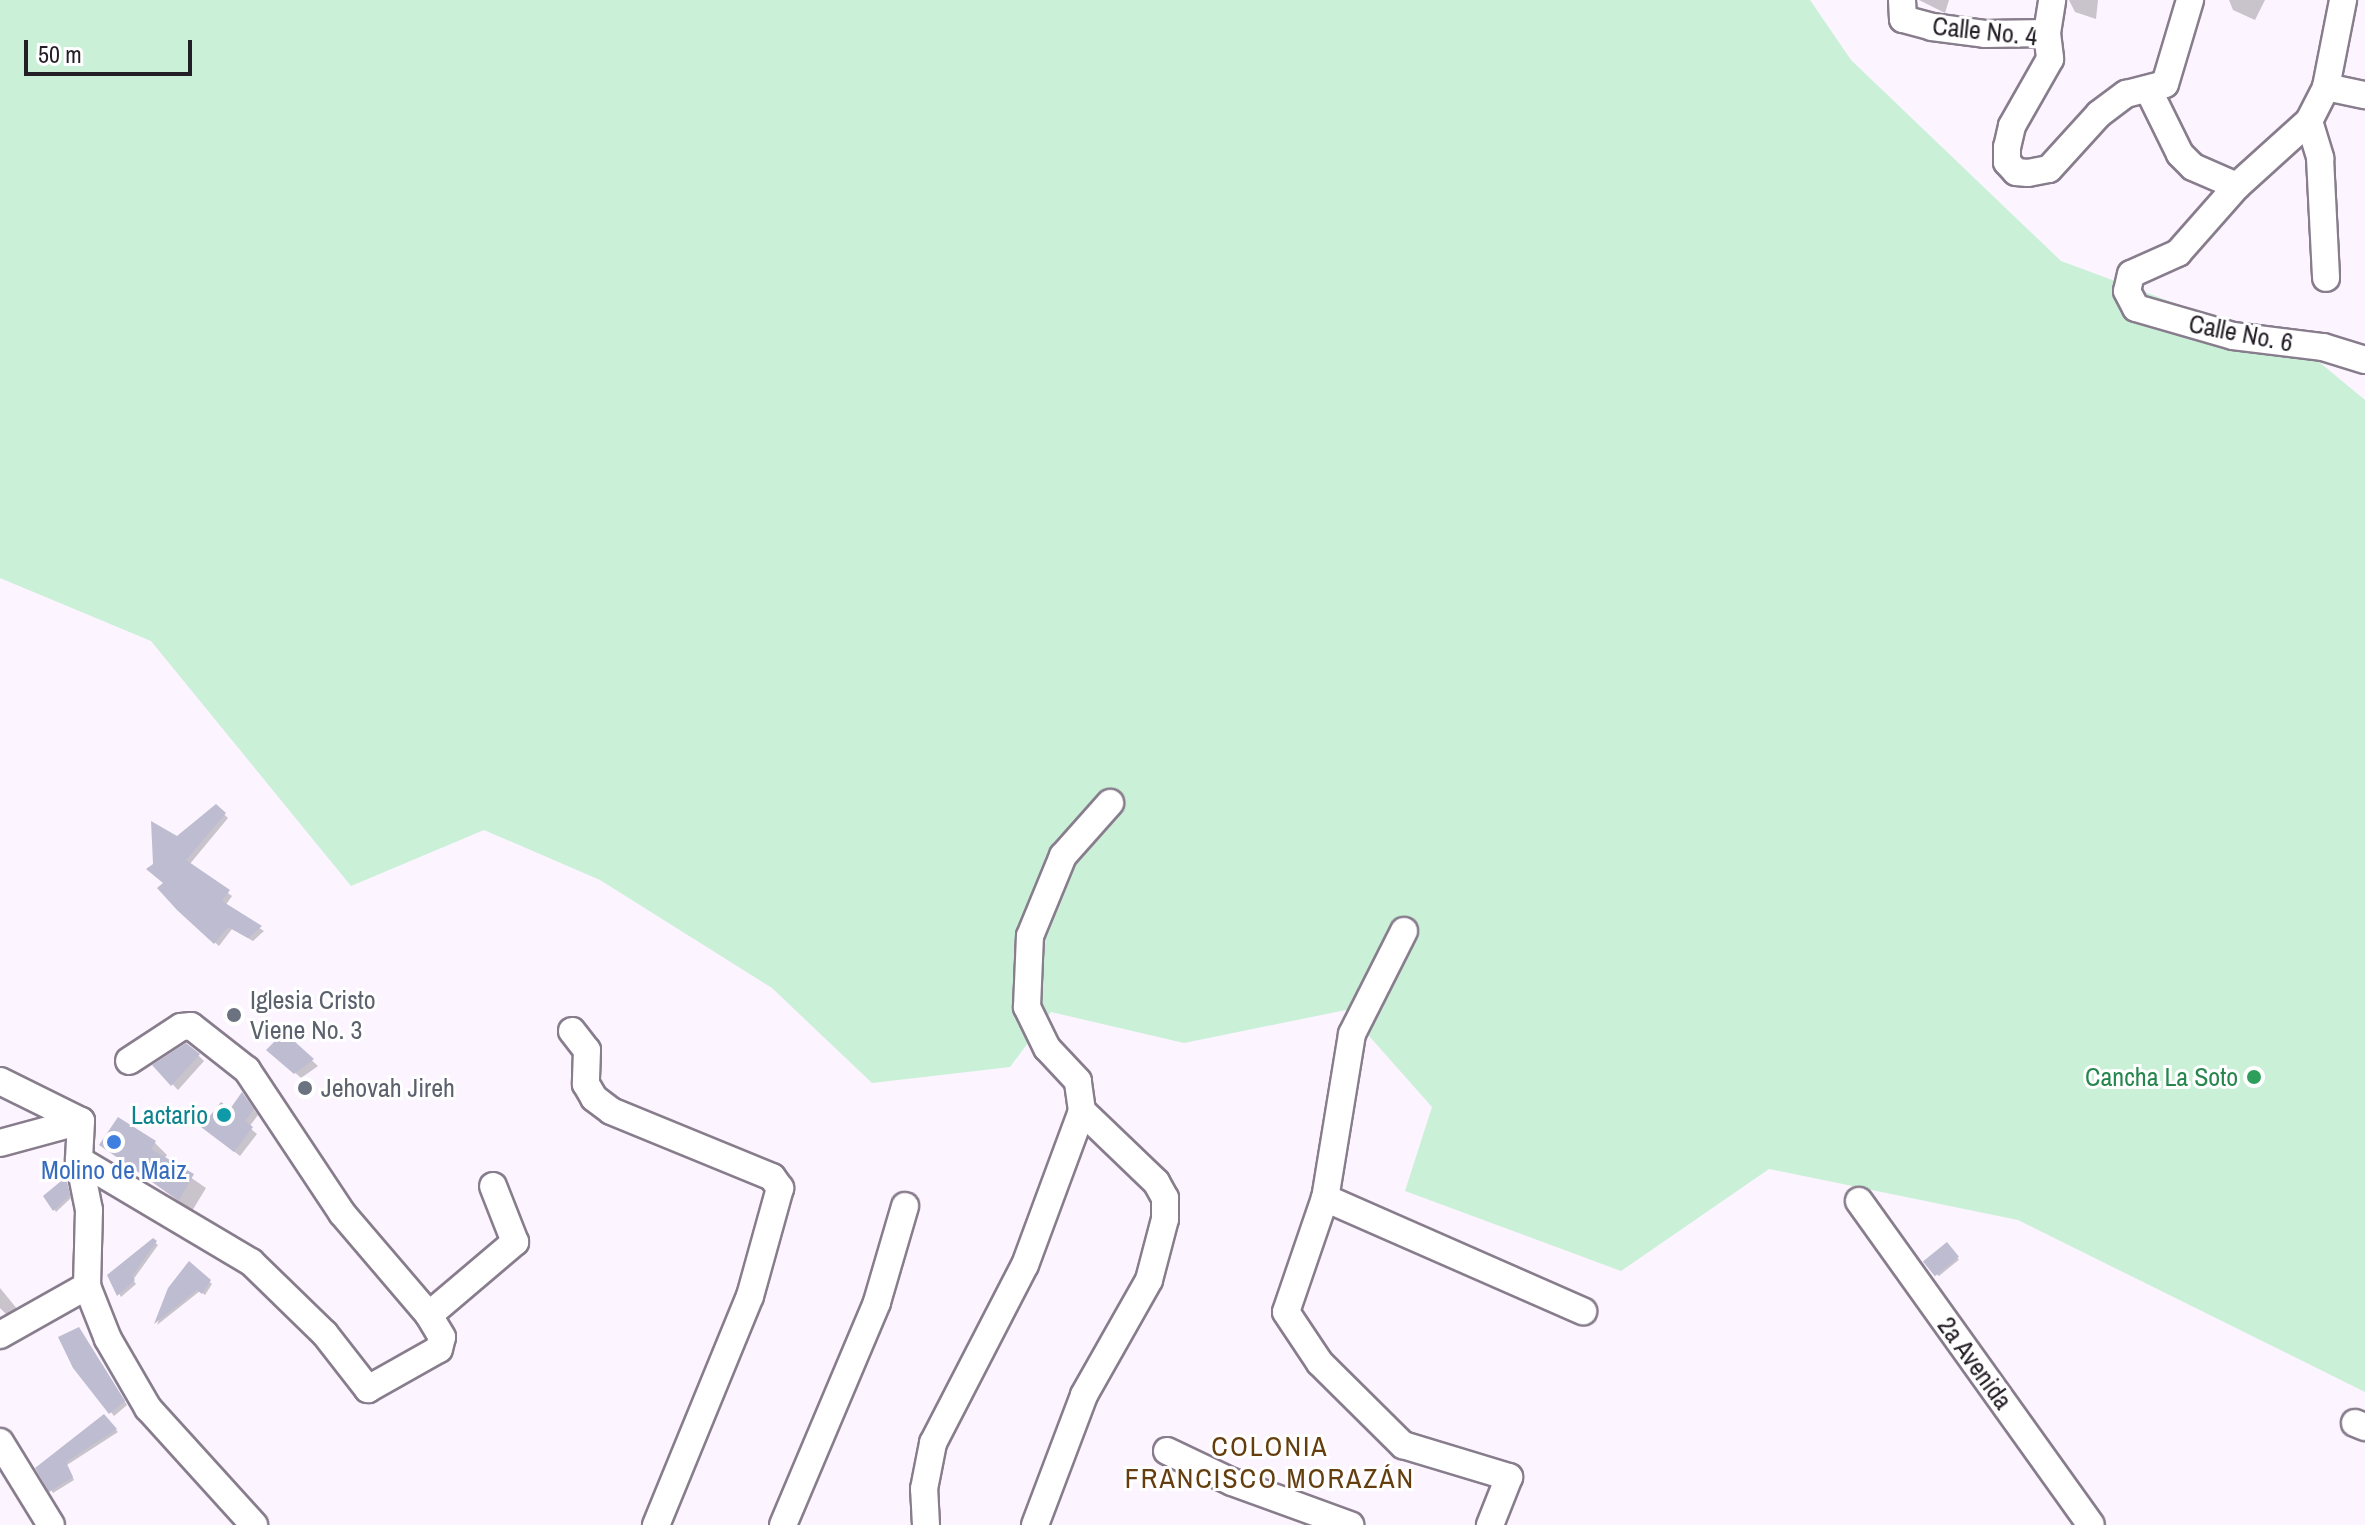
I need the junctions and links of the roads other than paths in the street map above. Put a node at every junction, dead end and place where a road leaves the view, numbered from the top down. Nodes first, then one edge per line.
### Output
1 (2052, 0) edge
2 (2190, 0) edge
3 (2343, 0) edge
4 (1901, 6) edge
5 (2047, 33) junction
6 (2326, 87) junction
7 (2149, 91) junction
8 (2365, 95) edge
9 (2309, 121) junction
10 (2237, 186) junction
11 (2326, 278) dead end
12 (2365, 360) edge
13 (1110, 803) dead end
14 (1404, 931) dead end
15 (572, 1031) dead end
16 (129, 1061) dead end
17 (0, 1081) edge
18 (1082, 1111) junction
19 (81, 1121) junction
20 (0, 1143) edge
21 (79, 1160) junction
22 (493, 1186) dead end
23 (1325, 1198) junction
24 (1859, 1201) dead end
25 (905, 1206) dead end
26 (87, 1286) junction
27 (1583, 1311) dead end
28 (429, 1315) junction
29 (0, 1335) edge
30 (0, 1442) edge
31 (1167, 1451) dead end
32 (9, 1477) edge
33 (1293, 1515) edge
34 (51, 1525) edge
35 (254, 1525) edge
36 (656, 1525) edge
37 (783, 1525) edge
38 (926, 1525) edge
39 (1035, 1525) edge
40 (1350, 1525) edge
41 (1490, 1525) edge
42 (2091, 1525) edge

1 - 5 street
2 - 7 street, Calle No. 4
3 - 6 street
4 - 5 street, Calle No. 4
5 - 7 street, Calle No. 4
6 - 8 street
6 - 9 street
7 - 10 street
9 - 10 street
9 - 11 street
10 - 12 street, Calle No. 6
13 - 18 street
14 - 23 street
15 - 36 street
16 - 28 street
17 - 19 street
18 - 38 street
18 - 39 street
19 - 20 street
19 - 21 street
21 - 26 street
21 - 28 street
22 - 28 street
23 - 27 street
23 - 41 street
24 - 42 street, 2a Avenida
25 - 37 street
26 - 29 street
26 - 35 street
30 - 32 street
31 - 33 street
32 - 34 street
33 - 40 street

